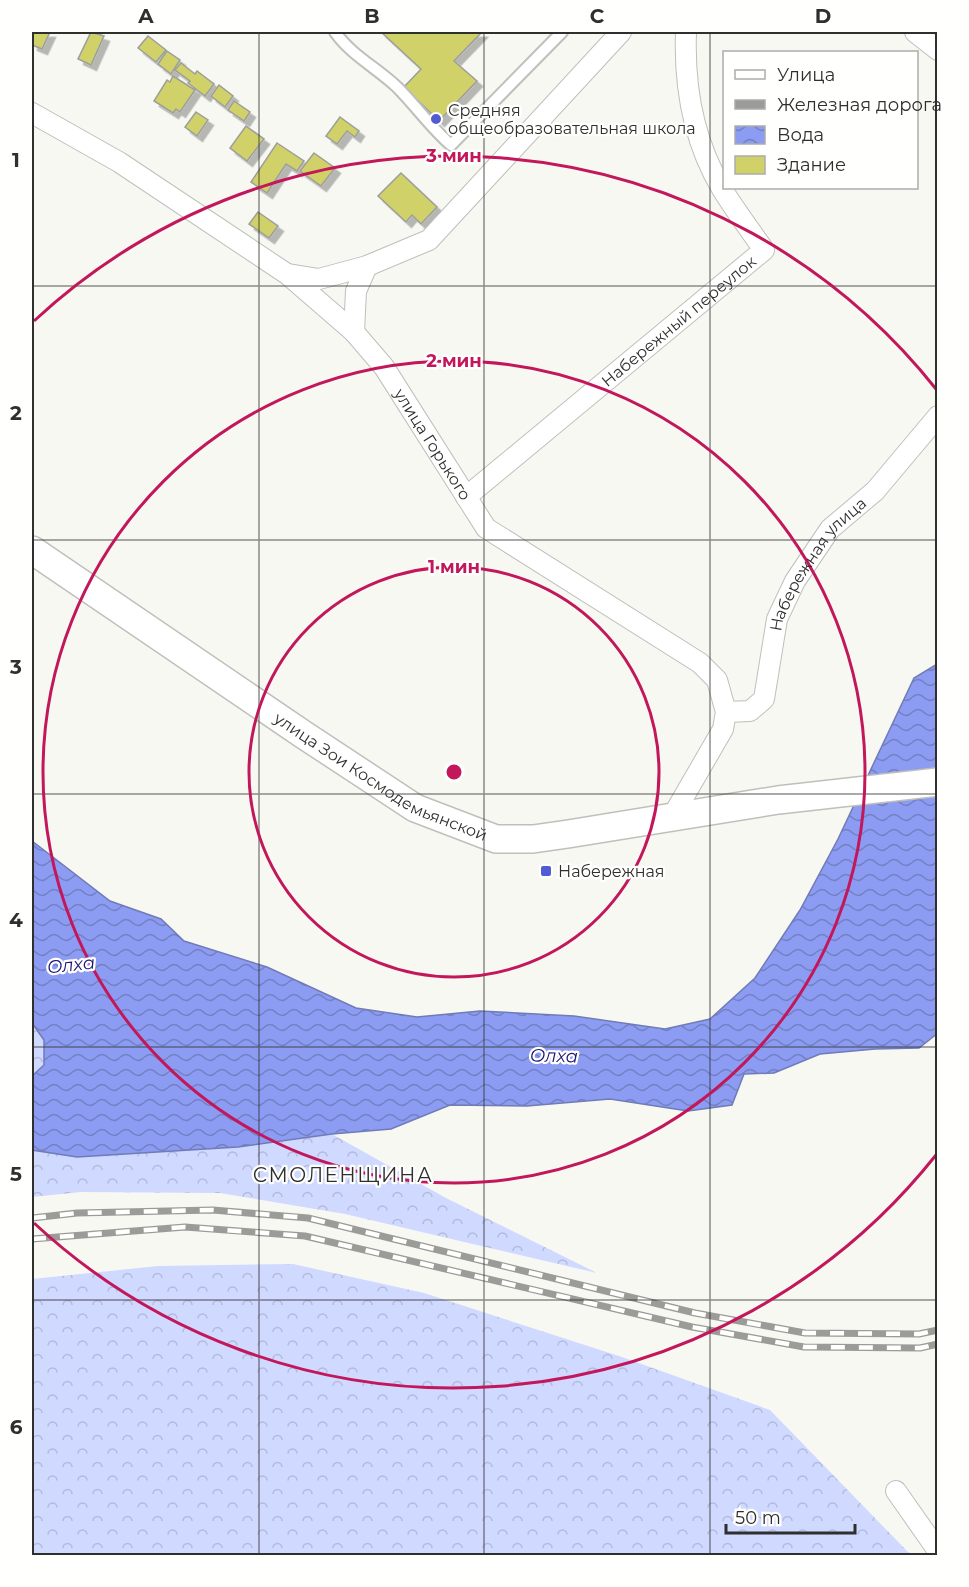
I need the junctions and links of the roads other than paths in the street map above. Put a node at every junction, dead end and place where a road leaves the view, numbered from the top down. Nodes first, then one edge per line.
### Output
1 (335, 32) edge
2 (562, 32) edge
3 (621, 32) edge
4 (686, 32) edge
5 (915, 32) edge
6 (938, 50) edge
7 (32, 113) edge
8 (367, 266) junction
9 (287, 274) junction
10 (354, 332) junction
11 (938, 416) edge
12 (466, 497) junction
13 (32, 550) edge
14 (726, 712) junction
15 (938, 782) edge
16 (672, 817) junction
17 (896, 1491) dead end
18 (938, 1551) edge

1 - 2 lane
3 - 8 street
4 - 12 street, Набережный переулок
5 - 6 street
7 - 9 street, улица Горького
8 - 9 street
8 - 10 street
9 - 10 street, улица Горького
10 - 12 street, улица Горького
11 - 14 street, Набережная улица
12 - 14 street, улица Горького
13 - 16 main road, улица Зои Космодемьянской
14 - 16 street
15 - 16 main road, улица Зои Космодемьянской
17 - 18 street

